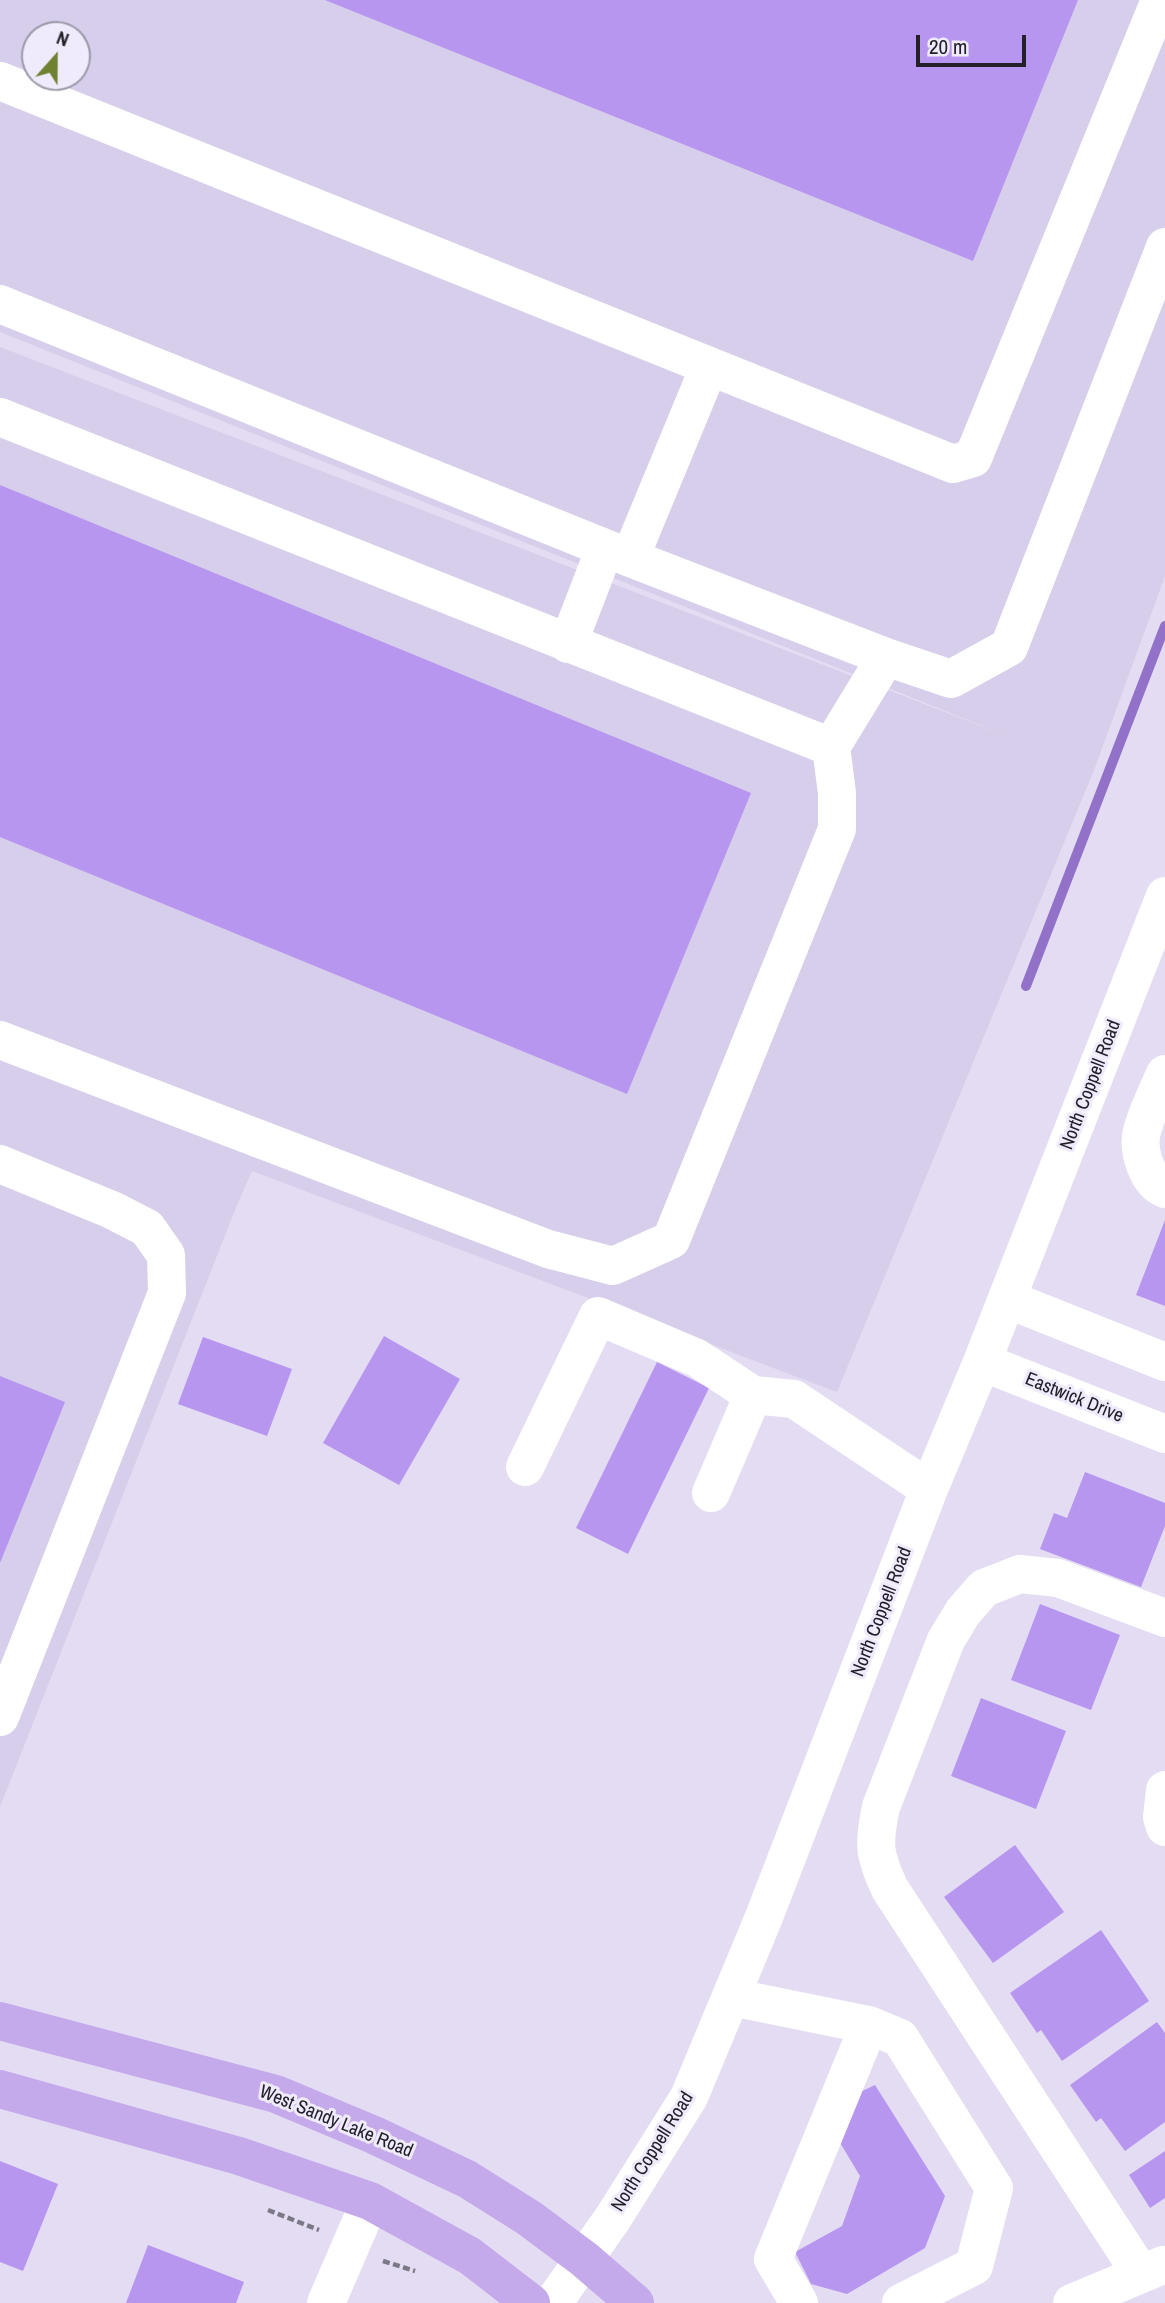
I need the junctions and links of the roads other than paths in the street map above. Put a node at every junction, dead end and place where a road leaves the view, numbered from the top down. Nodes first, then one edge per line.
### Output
1 (1160, 0) edge
2 (0, 81) edge
3 (1165, 247) edge
4 (0, 304) edge
5 (709, 367) junction
6 (0, 417) edge
7 (617, 553) junction
8 (568, 644) junction
9 (886, 657) junction
10 (831, 747) junction
11 (1165, 896) edge
12 (0, 1040) edge
13 (1165, 1074) edge
14 (0, 1164) edge
15 (1165, 1189) edge
16 (1007, 1299) junction
17 (982, 1362) junction
18 (1165, 1362) edge
19 (753, 1395) junction
20 (1165, 1434) edge
21 (525, 1467) dead end
22 (929, 1489) junction
23 (711, 1493) dead end
24 (1165, 1618) edge
25 (0, 1717) edge
26 (1165, 1790) edge
27 (1165, 1827) edge
28 (731, 1997) junction
29 (0, 2021) edge
30 (869, 2025) junction
31 (0, 2089) edge
32 (370, 2201) junction
33 (584, 2259) junction
34 (1153, 2269) edge
35 (326, 2303) edge
36 (531, 2303) edge
37 (553, 2303) edge
38 (635, 2303) edge
39 (799, 2303) edge
40 (901, 2303) edge
41 (1072, 2303) edge

1 - 5 street
2 - 5 street
3 - 9 street
4 - 7 street
5 - 7 street
6 - 8 street
7 - 8 street
7 - 9 street
8 - 10 street
9 - 10 street
10 - 12 street
11 - 16 street, North Coppell Road
13 - 15 street
14 - 25 street
16 - 17 street, North Coppell Road
16 - 18 street
17 - 20 street, Eastwick Drive
17 - 22 street, North Coppell Road
19 - 21 street
19 - 22 street
19 - 23 street
22 - 28 street, North Coppell Road
24 - 34 street
26 - 27 street
28 - 30 street
28 - 33 street, North Coppell Road
29 - 33 main road, West Sandy Lake Road
30 - 39 street
30 - 40 street
31 - 32 main road
32 - 35 street
32 - 36 main road
33 - 37 street, North Coppell Road
33 - 38 main road, West Sandy Lake Road
34 - 41 street

